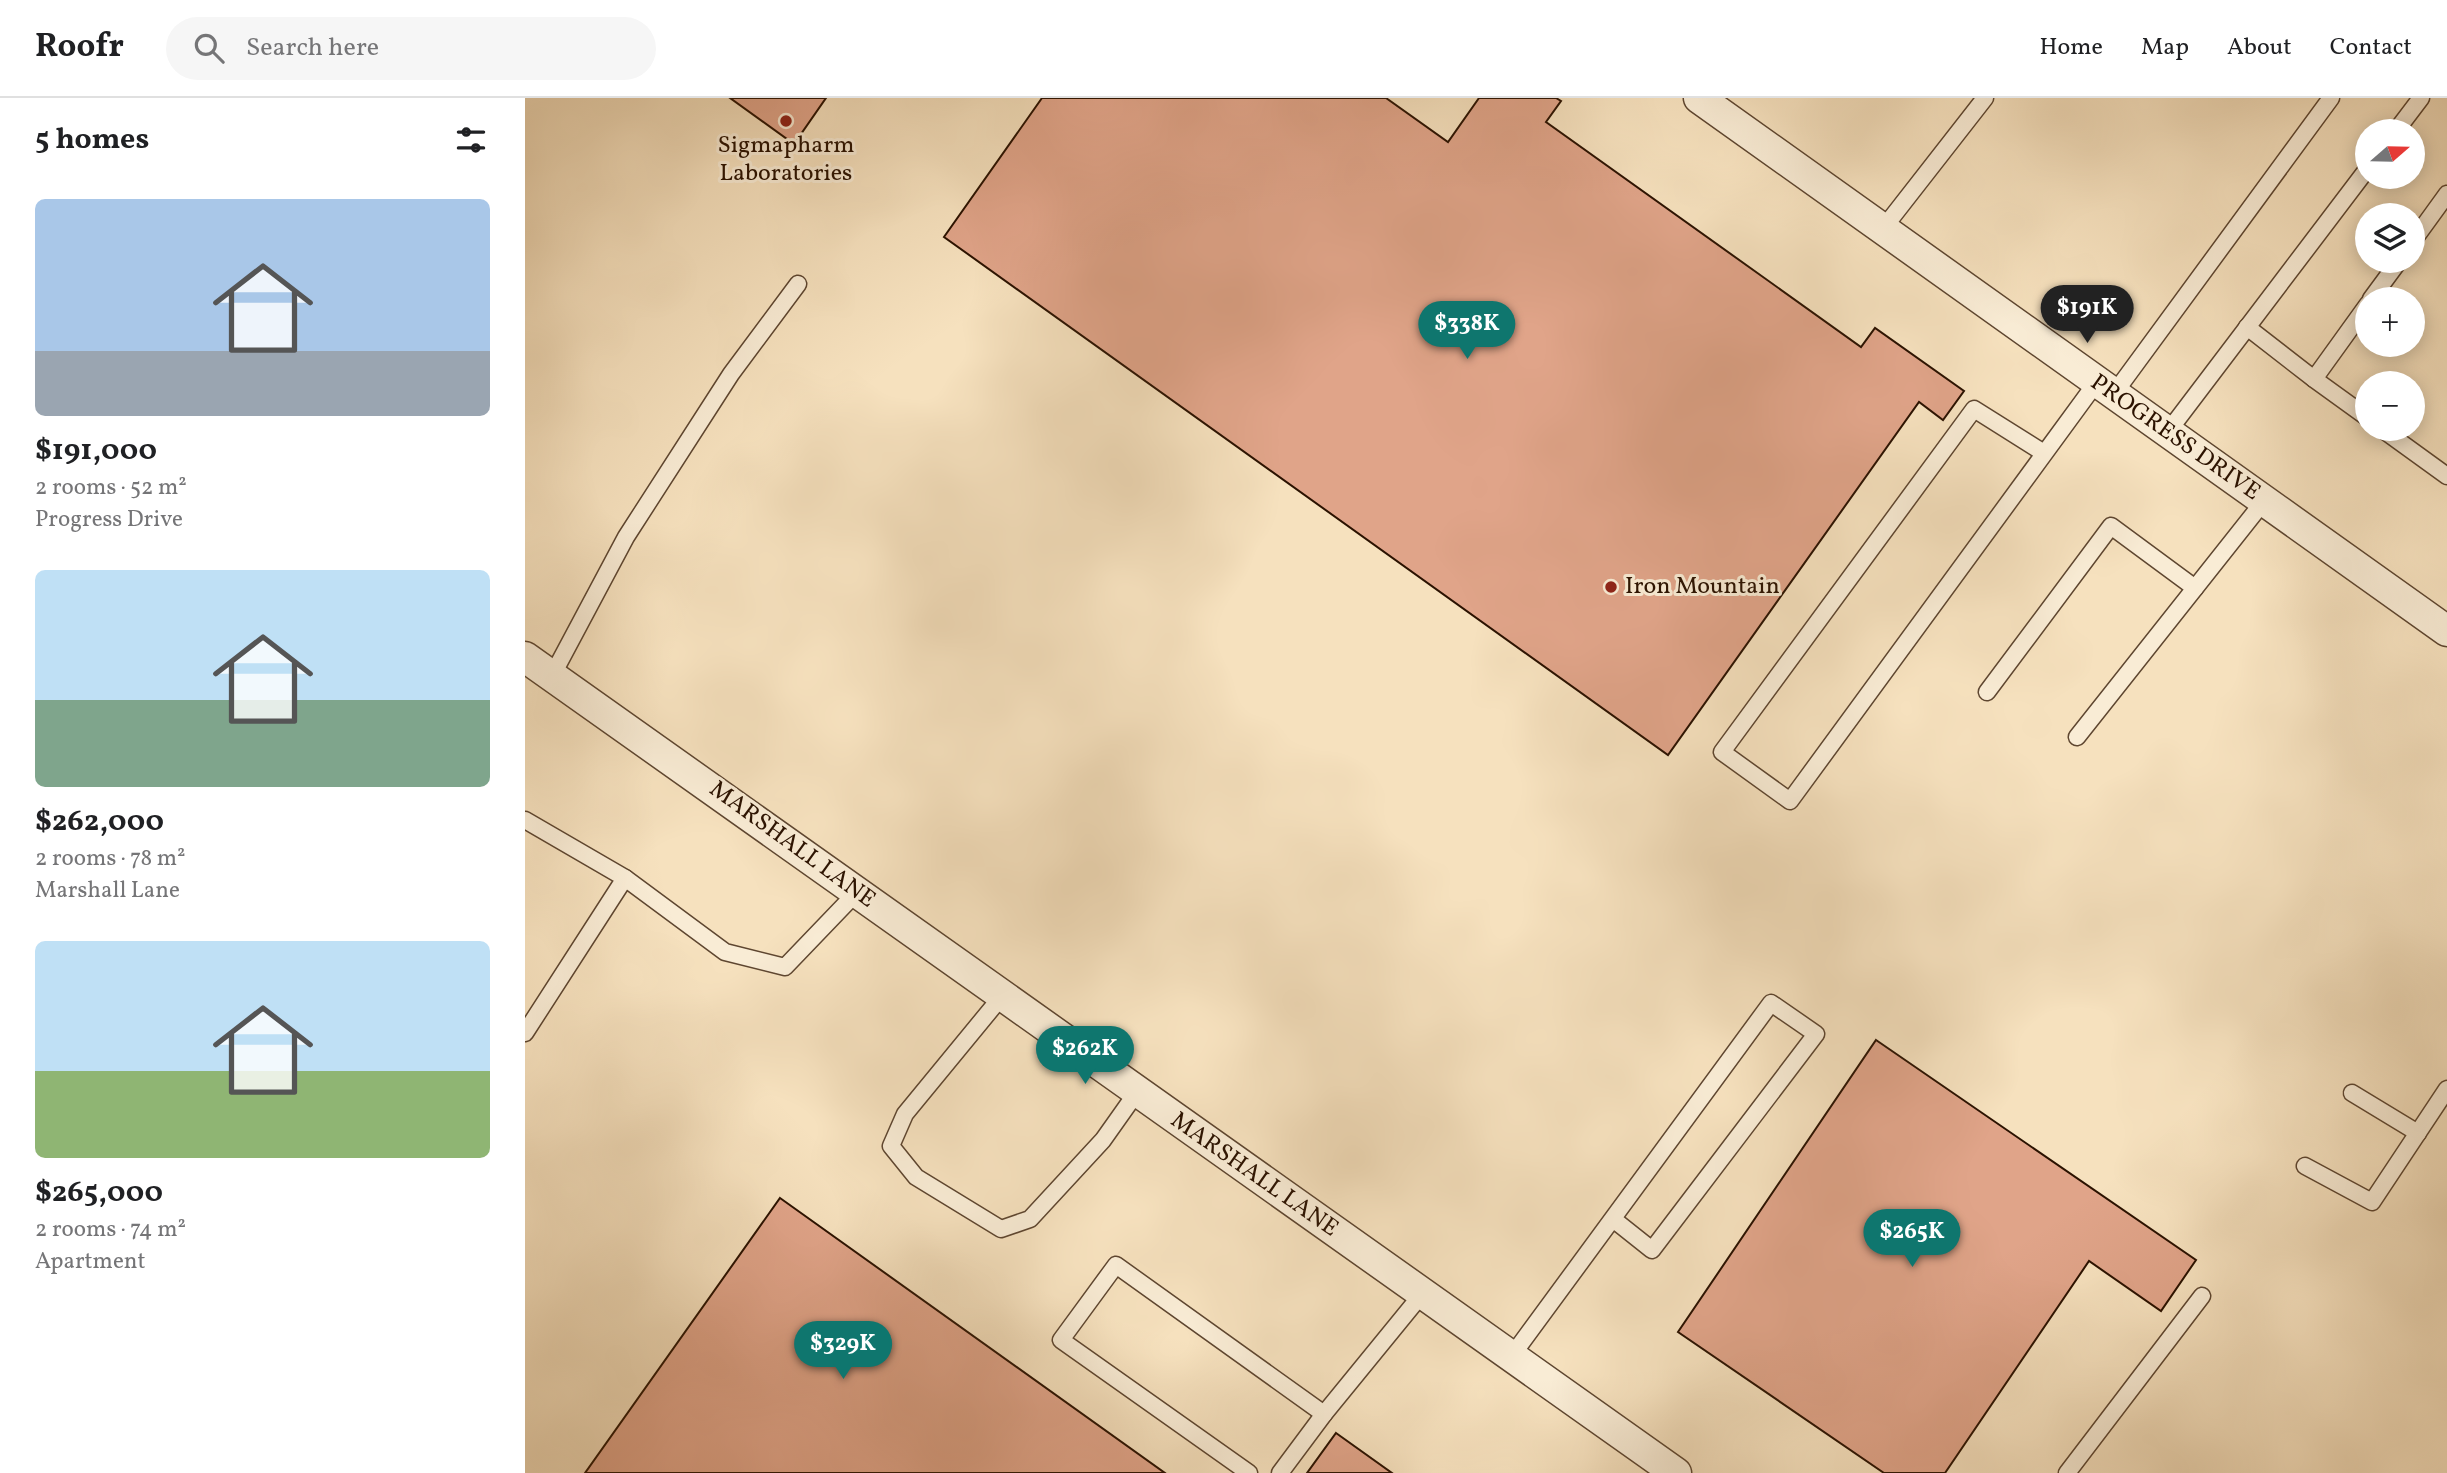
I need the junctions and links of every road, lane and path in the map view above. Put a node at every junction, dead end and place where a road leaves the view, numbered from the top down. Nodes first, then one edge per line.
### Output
1 (1699, 98) edge
2 (1985, 98) edge
3 (2331, 98) edge
4 (2421, 98) edge
5 (2405, 119) edge
6 (2355, 185) edge
7 (2447, 194) edge
8 (2425, 224) edge
9 (1882, 230) junction
10 (798, 284) dead end
11 (2355, 322) edge
12 (2247, 327) junction
13 (2313, 379) junction
14 (2104, 389) junction
15 (2355, 409) edge
16 (2167, 433) junction
17 (2399, 441) edge
18 (2044, 453) junction
19 (2447, 475) edge
20 (2264, 501) junction
21 (2195, 588) junction
22 (2447, 631) edge
23 (525, 657) edge
24 (552, 676) junction
25 (1987, 692) dead end
26 (2077, 737) dead end
27 (525, 820) edge
28 (625, 878) junction
29 (857, 892) junction
30 (1002, 996) junction
31 (525, 1033) edge
32 (2447, 1088) edge
33 (1137, 1092) junction
34 (2352, 1093) dead end
35 (2418, 1133) junction
36 (2305, 1166) dead end
37 (1613, 1219) junction
38 (1422, 1294) junction
39 (2202, 1296) dead end
40 (1511, 1357) junction
41 (1324, 1414) junction
42 (1249, 1473) edge
43 (1280, 1473) edge
44 (1676, 1473) edge
45 (2067, 1473) edge

1 - 9 street, PROGRESS DRIVE
2 - 9 lane
3 - 14 lane
4 - 5 lane
6 - 12 lane
7 - 8 lane
9 - 14 street, PROGRESS DRIVE
10 - 24 lane
11 - 13 lane
12 - 13 lane
12 - 16 lane
13 - 15 lane
14 - 16 street, PROGRESS DRIVE
14 - 18 lane
16 - 20 street, PROGRESS DRIVE
17 - 19 lane
18 - 18 lane
20 - 21 lane
20 - 22 street, PROGRESS DRIVE
21 - 25 lane
21 - 26 lane
23 - 24 street, MARSHALL LANE
24 - 29 street, MARSHALL LANE
27 - 28 lane
28 - 29 lane
28 - 31 lane
29 - 30 street, MARSHALL LANE
30 - 33 street, MARSHALL LANE
30 - 33 lane
32 - 35 lane
33 - 38 street, MARSHALL LANE
34 - 35 lane
35 - 36 lane
37 - 37 lane
37 - 40 lane
38 - 40 street, MARSHALL LANE
38 - 41 lane
39 - 45 lane
40 - 44 street, MARSHALL LANE
41 - 42 lane
41 - 43 lane

